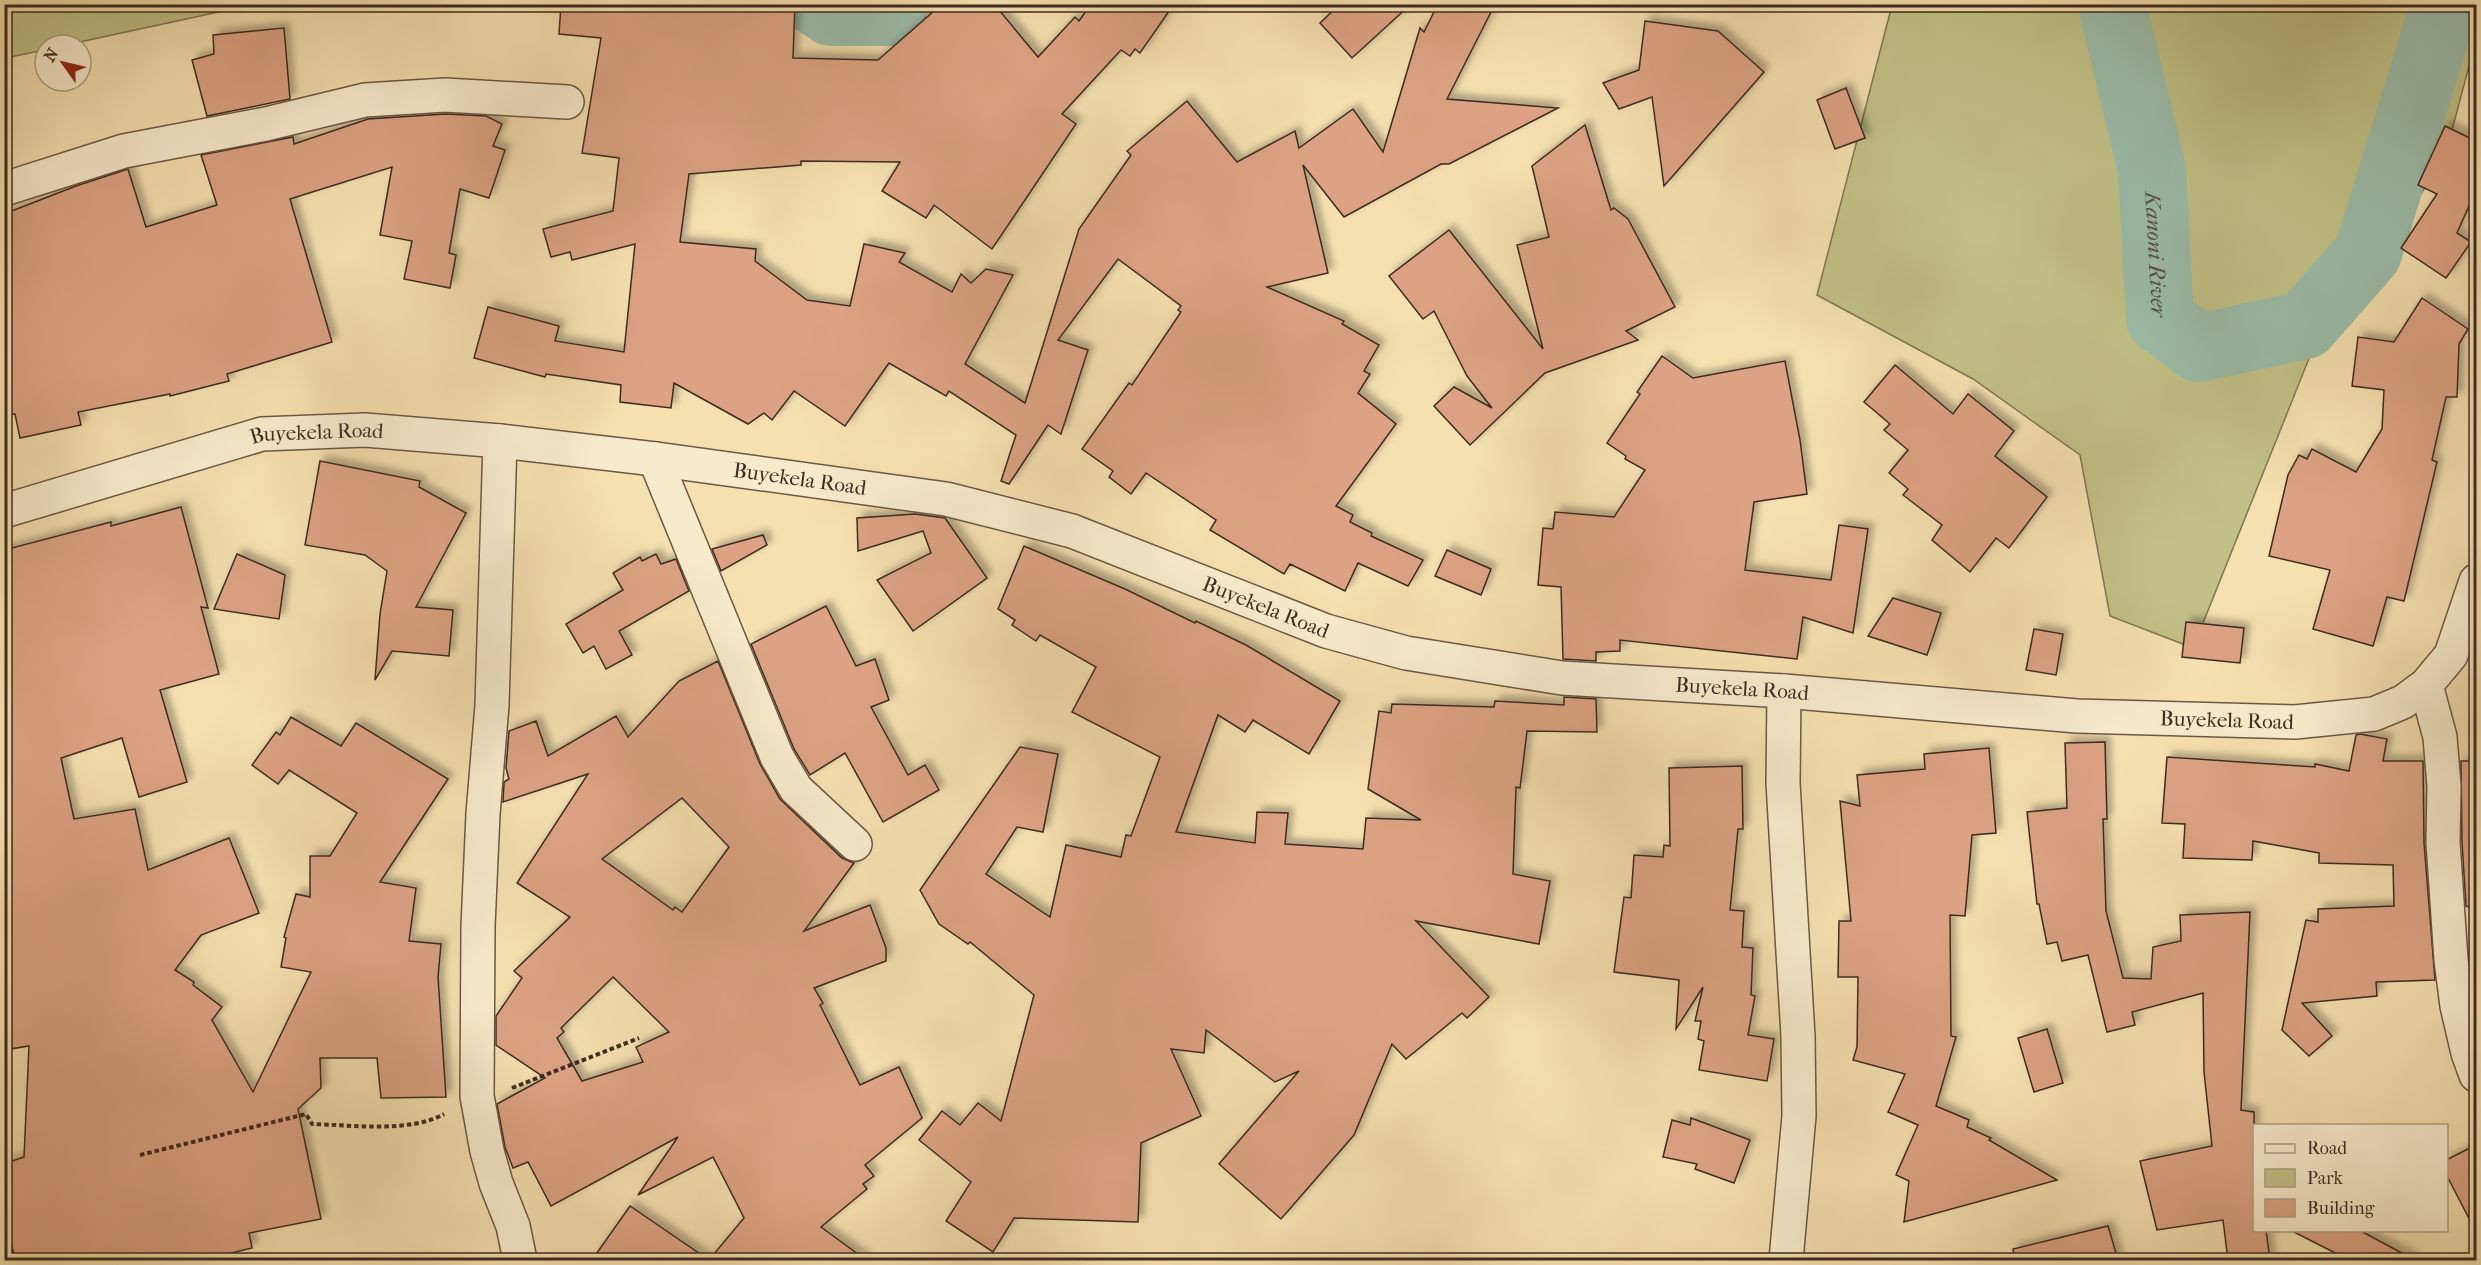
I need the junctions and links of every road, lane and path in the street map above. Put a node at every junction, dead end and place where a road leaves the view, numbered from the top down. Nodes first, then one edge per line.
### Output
1 (567, 102) dead end
2 (4, 189) edge
3 (500, 441) junction
4 (655, 459) junction
5 (4, 511) edge
6 (2476, 581) edge
7 (2426, 685) junction
8 (1784, 691) junction
9 (855, 844) dead end
10 (639, 1038) dead end
11 (2476, 1075) edge
12 (477, 1096) junction
13 (140, 1155) dead end
14 (520, 1260) edge
15 (1786, 1260) edge

1 - 2 street
3 - 4 street, Buyekela Road
3 - 5 street, Buyekela Road
3 - 12 street
4 - 8 street, Buyekela Road
4 - 9 street
6 - 7 street, Buyekela Road
7 - 8 street, Buyekela Road
7 - 11 street
8 - 15 street
10 - 12 path
12 - 13 path
12 - 14 street

